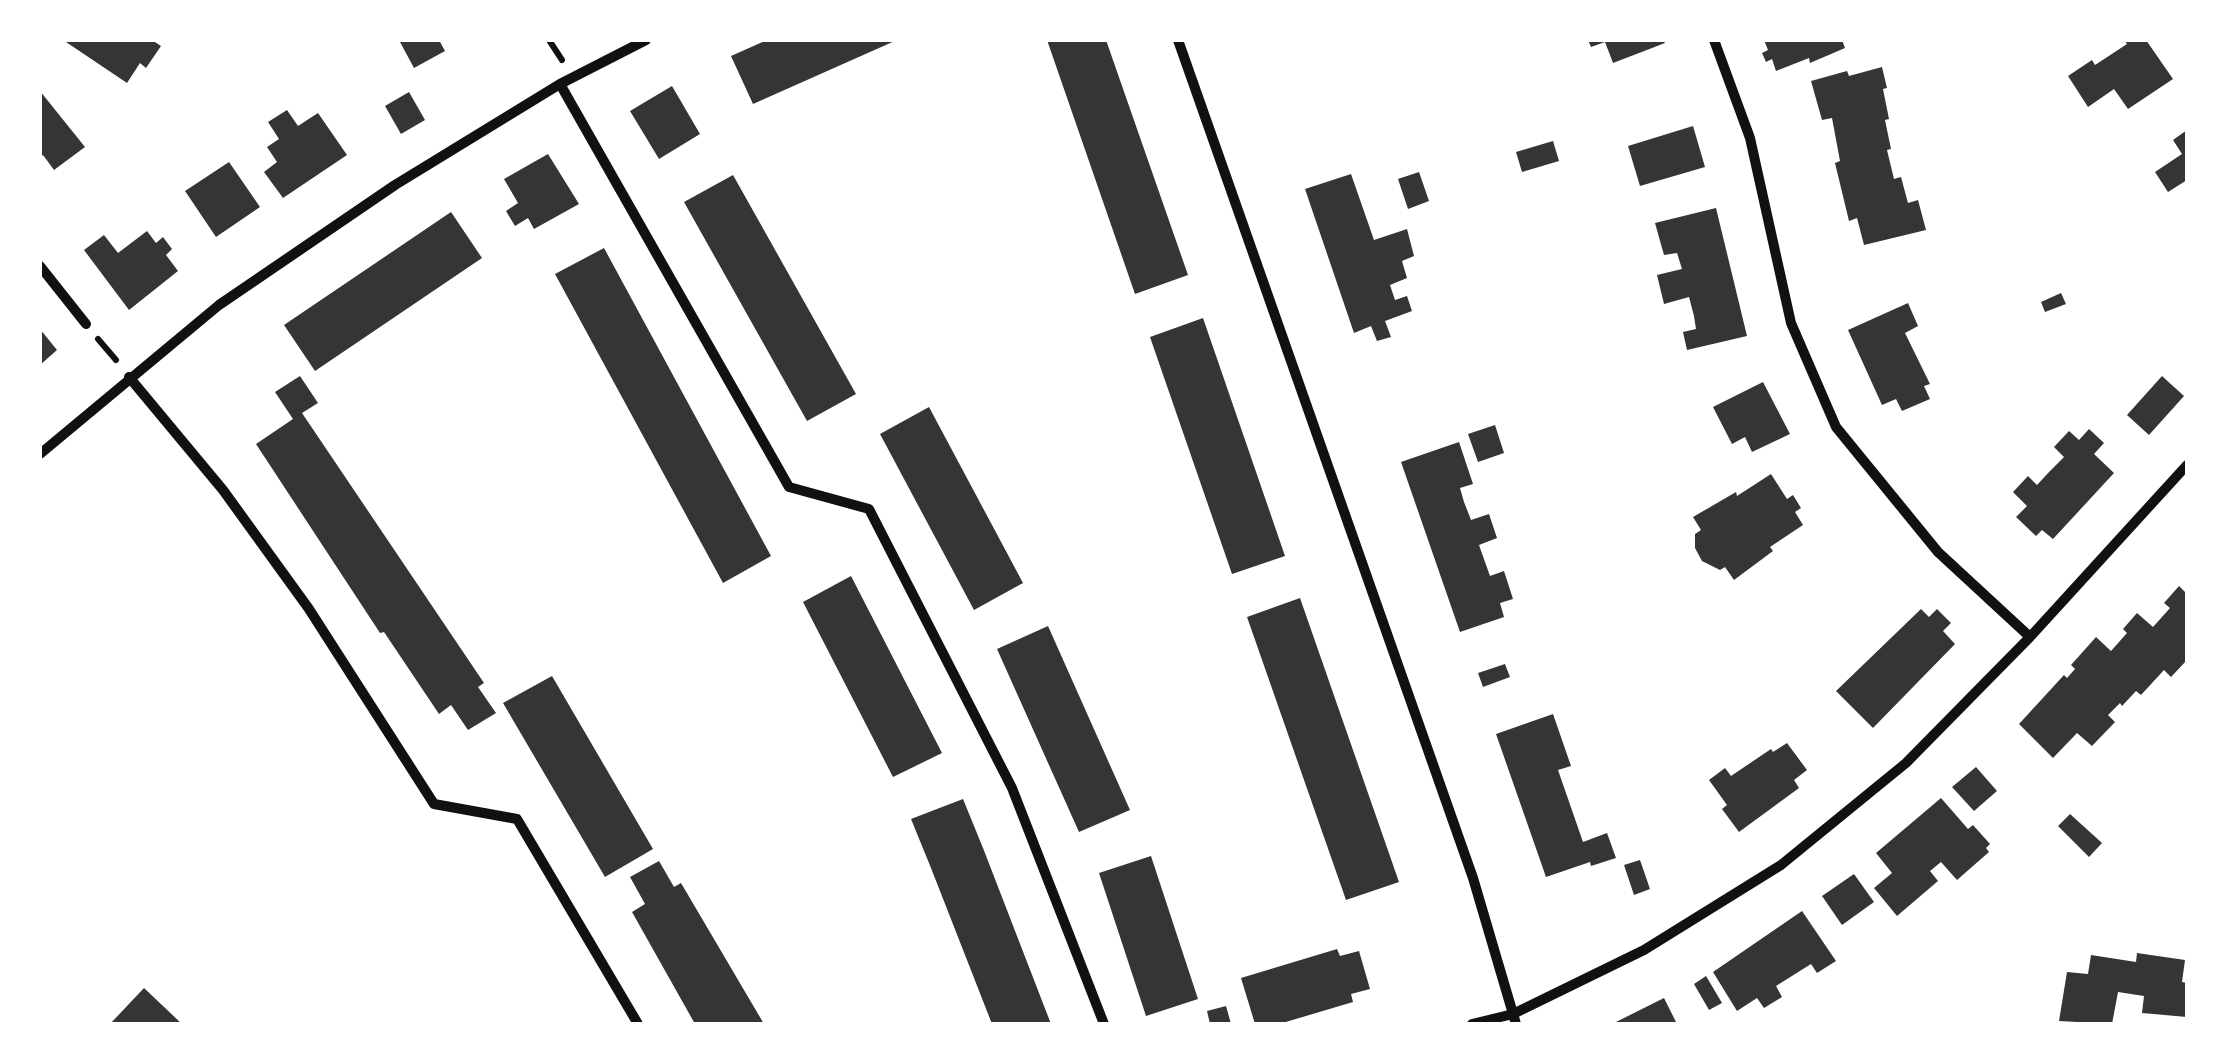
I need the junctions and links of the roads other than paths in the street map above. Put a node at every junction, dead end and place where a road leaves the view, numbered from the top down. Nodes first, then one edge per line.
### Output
1 (646, 40) edge
2 (1178, 40) edge
3 (1714, 40) edge
4 (560, 84) junction
5 (40, 266) edge
6 (86, 324) road end
7 (129, 377) junction
8 (40, 454) edge
9 (2187, 464) edge
10 (2030, 637) junction
11 (1515, 1019) edge
12 (638, 1024) edge
13 (1104, 1024) edge
14 (1472, 1024) edge

1 - 4 street
2 - 11 street
3 - 10 street
4 - 7 street
4 - 13 street
5 - 6 street
7 - 8 street
7 - 12 street
9 - 10 street
10 - 11 street
11 - 14 street

